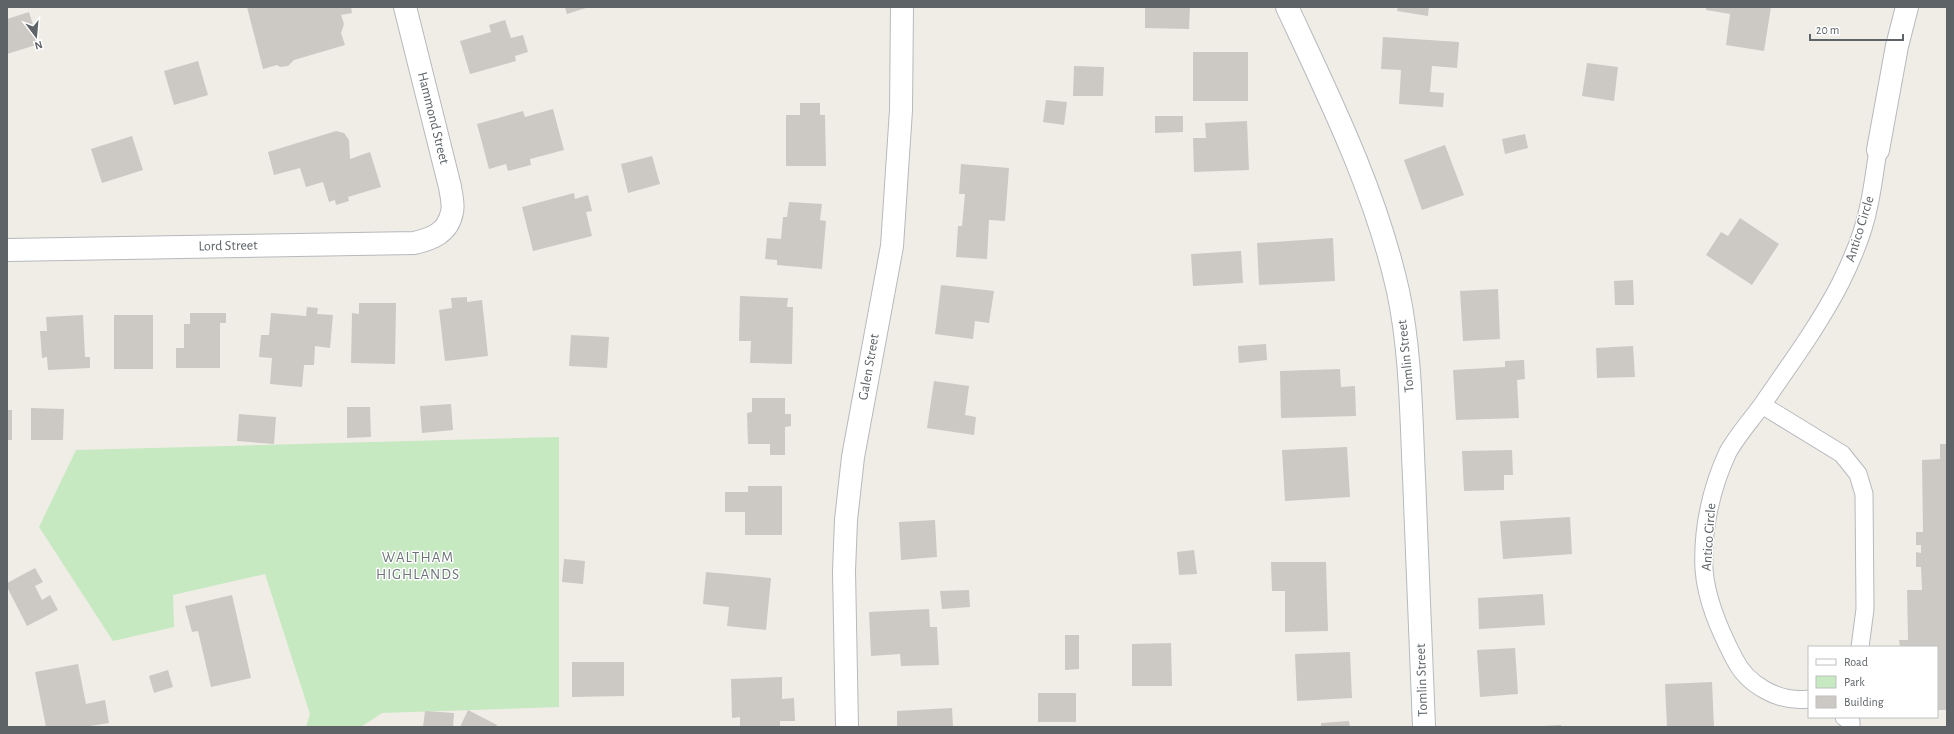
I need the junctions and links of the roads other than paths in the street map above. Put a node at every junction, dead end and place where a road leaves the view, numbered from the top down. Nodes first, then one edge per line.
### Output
1 (406, 7) edge
2 (902, 7) edge
3 (1287, 7) edge
4 (1907, 7) edge
5 (1878, 150) joint
6 (445, 228) joint
7 (7, 250) edge
8 (1762, 405) junction
9 (1860, 646) edge
10 (1808, 699) edge
11 (1845, 718) edge
12 (847, 727) edge
13 (1424, 727) edge
14 (1851, 727) edge

1 - 6 street, Hammond Street
2 - 12 street, Galen Street
3 - 13 street, Tomlin Street
4 - 5 street, Antico Circle
5 - 8 lane, Antico Circle
6 - 7 street, Lord Street
8 - 9 lane
8 - 10 lane, Antico Circle
11 - 14 lane

